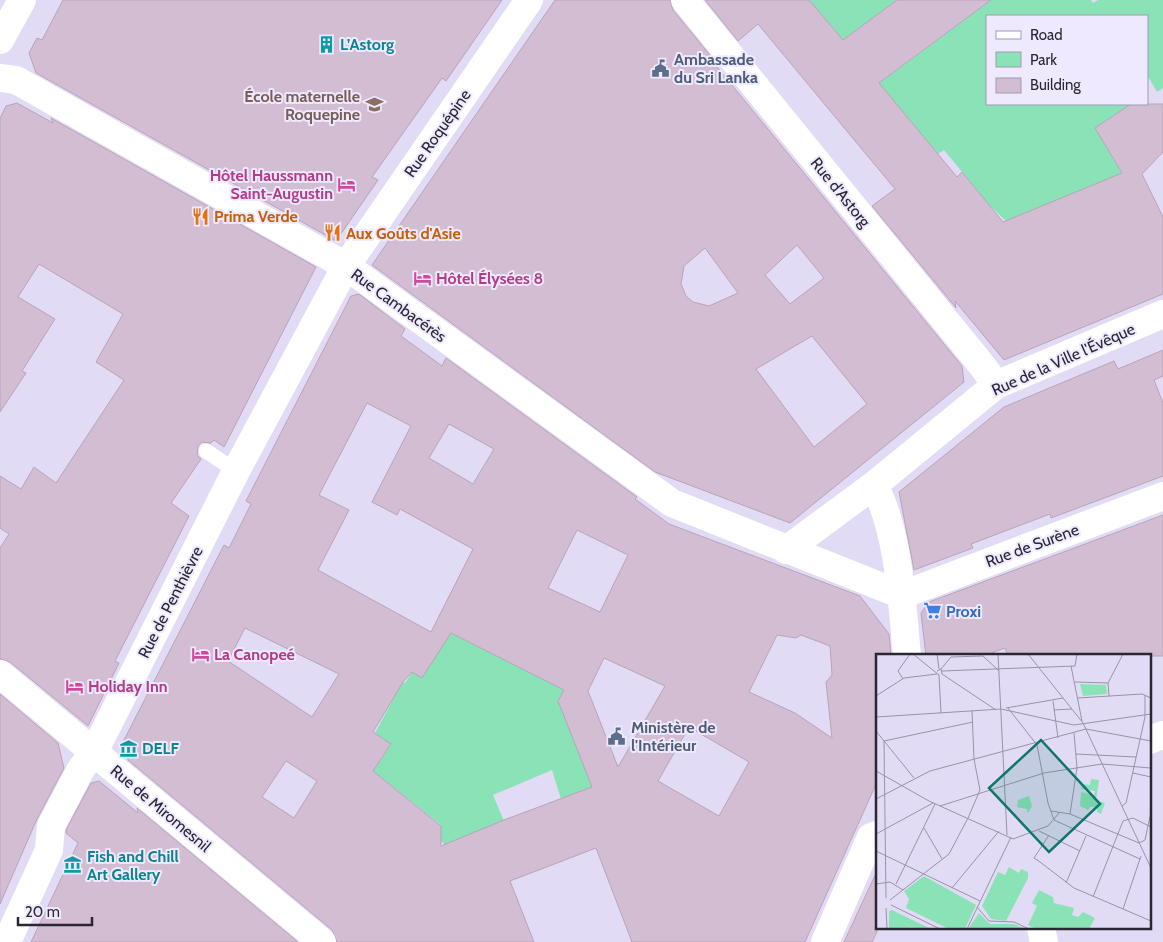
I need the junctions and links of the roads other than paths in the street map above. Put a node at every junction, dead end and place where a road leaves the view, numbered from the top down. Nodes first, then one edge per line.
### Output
1 (22, 0) edge
2 (529, 0) edge
3 (684, 0) edge
4 (0, 40) edge
5 (0, 78) edge
6 (346, 266) junction
7 (1163, 314) edge
8 (996, 386) junction
9 (206, 451) dead end
10 (236, 471) junction
11 (874, 485) junction
12 (1163, 496) edge
13 (786, 550) junction
14 (902, 595) junction
15 (907, 654) edge
16 (0, 674) edge
17 (1163, 735) edge
18 (1150, 740) edge
19 (94, 752) junction
20 (875, 833) edge
21 (7, 942) edge
22 (322, 942) edge
23 (825, 942) edge

1 - 4 street
2 - 6 street, Rue Roquépine
3 - 8 street, Rue d'Astorg
5 - 6 street, Rue Cambacérès
6 - 10 street, Rue de Penthièvre
6 - 13 street, Rue Cambacérès
7 - 8 street, Rue de la Ville l'Évêque
8 - 11 street, Rue de la Ville l'Évêque
9 - 10 lane
10 - 19 street, Rue de Penthièvre
11 - 13 street, Rue de la Ville l'Évêque
11 - 14 street
12 - 14 street, Rue de Surène
13 - 14 street, Rue Cambacérès
14 - 15 street
16 - 19 street, Rue de Miromesnil
17 - 18 street
19 - 21 street, Rue de Penthièvre
19 - 22 street, Rue de Miromesnil
20 - 23 street

